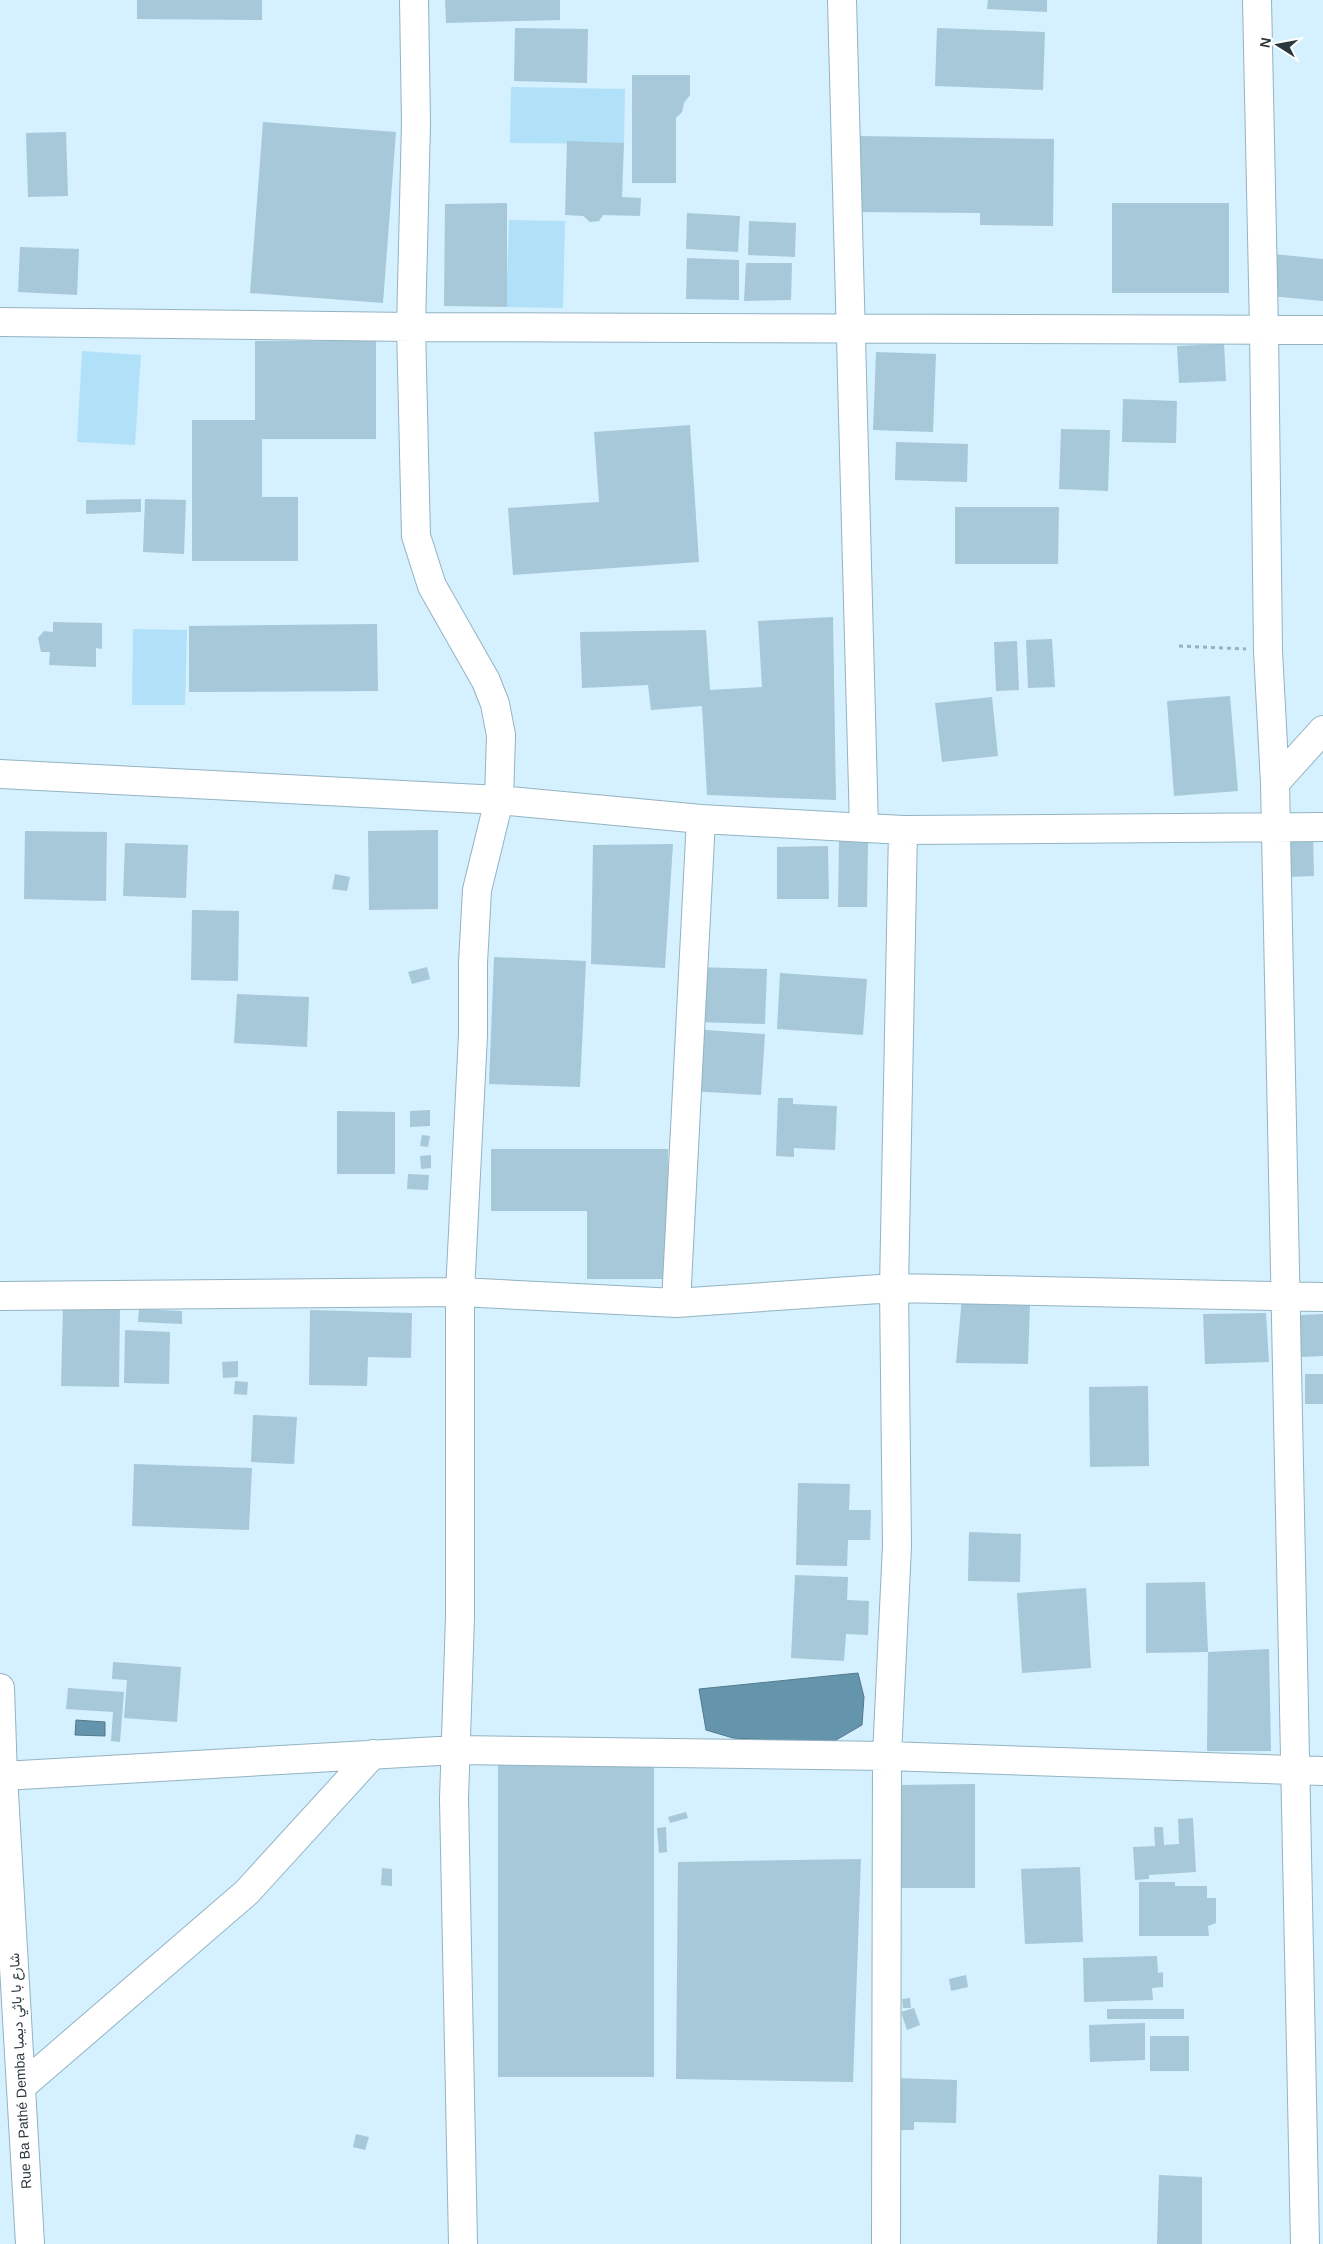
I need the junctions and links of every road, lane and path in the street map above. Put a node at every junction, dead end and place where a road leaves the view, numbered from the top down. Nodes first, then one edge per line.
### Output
1 (414, 0) edge
2 (842, 0) edge
3 (1257, 0) edge
4 (0, 322) edge
5 (412, 327) junction
6 (850, 328) junction
7 (1264, 329) junction
8 (1323, 330) edge
9 (1179, 646) dead end
10 (1268, 651) junction
11 (1323, 730) edge
12 (0, 774) edge
13 (1275, 783) junction
14 (499, 800) junction
15 (701, 819) junction
16 (864, 828) junction
17 (1323, 828) edge
18 (1275, 829) junction
19 (903, 830) junction
20 (894, 1288) junction
21 (460, 1292) junction
22 (0, 1296) edge
23 (1286, 1297) junction
24 (1323, 1297) edge
25 (676, 1303) junction
26 (0, 1688) edge
27 (456, 1750) junction
28 (373, 1754) junction
29 (887, 1756) junction
30 (1295, 1771) junction
31 (1323, 1771) edge
32 (3, 1776) junction
33 (21, 2087) junction
34 (30, 2244) edge
35 (463, 2244) edge
36 (886, 2244) edge
37 (1305, 2244) edge

1 - 5 street
2 - 6 street
3 - 7 street
4 - 5 street
5 - 6 street
5 - 14 street
6 - 7 street
6 - 16 street
7 - 8 street
7 - 10 street
9 - 10 path
10 - 13 street
11 - 13 street
12 - 14 street
13 - 18 street
14 - 15 street
14 - 21 street
15 - 16 street
15 - 25 street
16 - 19 street
17 - 18 street
18 - 19 street
18 - 23 street
19 - 20 street
20 - 23 street
20 - 25 street
20 - 29 street
21 - 22 street
21 - 25 street
21 - 27 street
23 - 24 street
23 - 30 street
26 - 32 street, Rue Ba Pathé Demba شارع با باثي ديمبا
27 - 28 street
27 - 29 street
27 - 35 street
28 - 32 street
28 - 33 street
29 - 30 street
29 - 36 street
30 - 31 street
30 - 37 street
32 - 33 street, Rue Ba Pathé Demba شارع با باثي ديمبا
33 - 34 street, Rue Ba Pathé Demba شارع با باثي ديمبا

